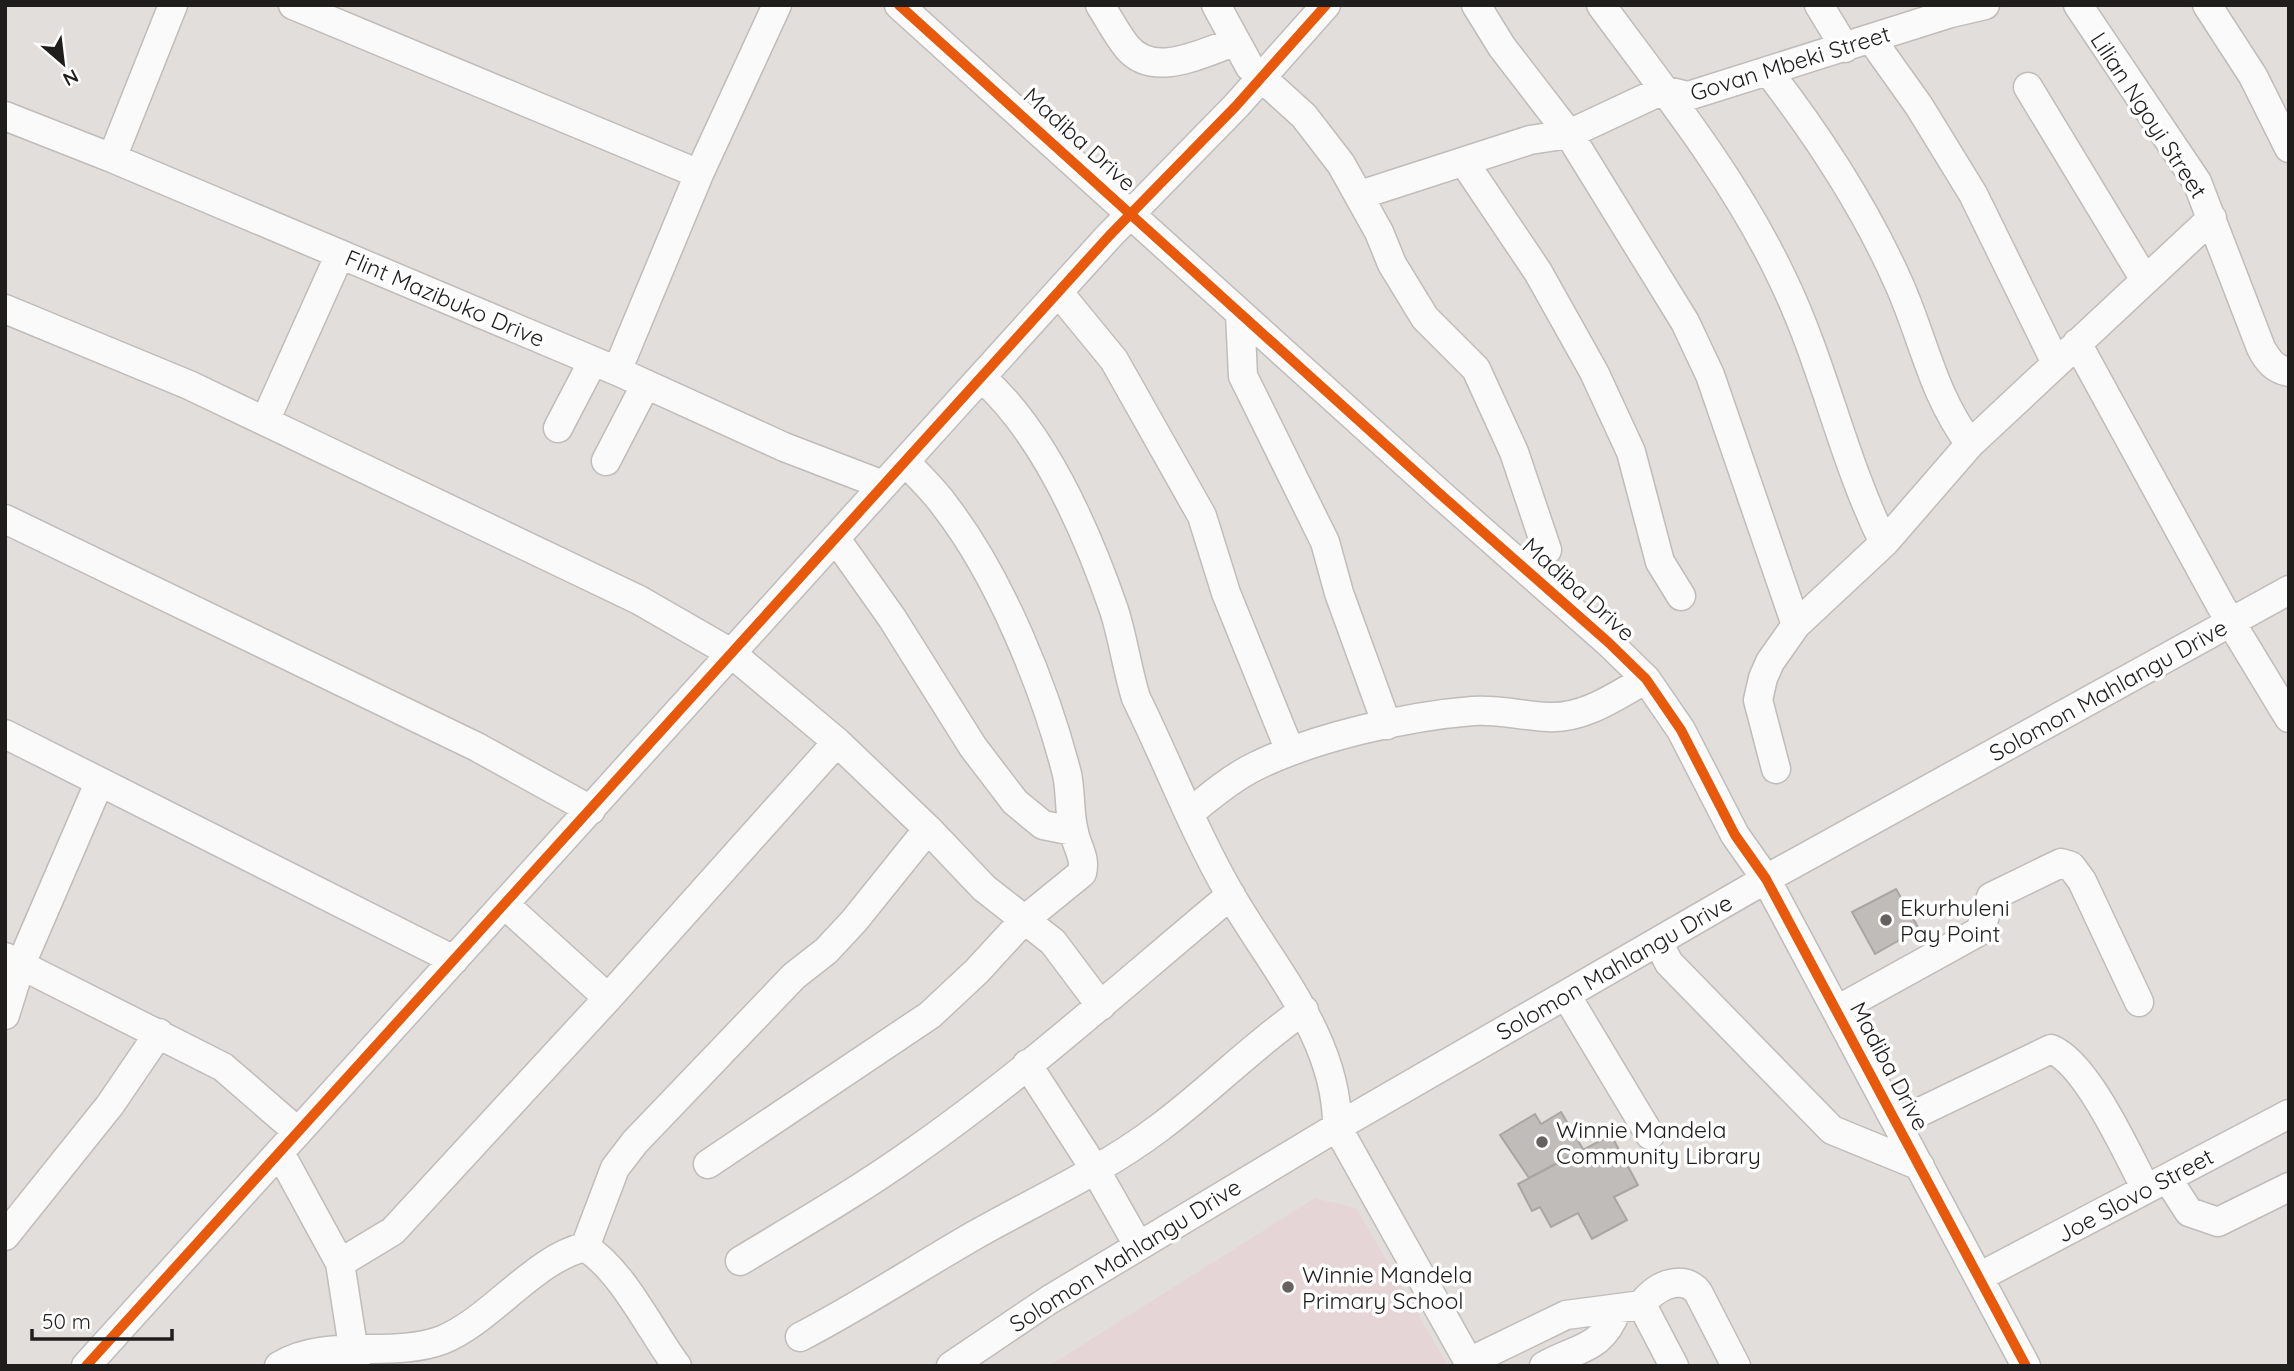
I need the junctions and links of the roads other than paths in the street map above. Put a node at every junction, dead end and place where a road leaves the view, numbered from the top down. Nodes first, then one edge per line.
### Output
1 (173, 5) edge
2 (293, 5) edge
3 (777, 5) edge
4 (899, 5) edge
5 (1100, 5) edge
6 (1216, 5) edge
7 (1326, 5) edge
8 (1476, 5) edge
9 (1601, 5) edge
10 (1819, 5) edge
11 (1985, 5) edge
12 (2078, 5) edge
13 (2207, 5) edge
14 (1948, 9) edge
15 (1872, 40) junction
16 (1235, 42) junction
17 (1845, 48) junction
18 (1768, 71) junction
19 (1261, 77) junction
20 (2028, 87) dead end
21 (1663, 90) junction
22 (5, 116) edge
23 (1569, 134) junction
24 (2289, 148) edge
25 (112, 158) junction
26 (1464, 162) junction
27 (699, 174) junction
28 (1360, 195) junction
29 (1130, 214) junction
30 (2212, 218) junction
31 (340, 254) junction
32 (2145, 280) junction
33 (1059, 293) junction
34 (5, 309) edge
35 (1240, 313) junction
36 (2077, 343) junction
37 (2056, 363) junction
38 (605, 366) junction
39 (2289, 372) edge
40 (982, 378) junction
41 (646, 384) junction
42 (265, 421) junction
43 (558, 428) dead end
44 (1970, 444) junction
45 (607, 461) dead end
46 (906, 462) junction
47 (883, 485) junction
48 (5, 519) edge
49 (836, 539) junction
50 (1884, 543) junction
51 (1547, 550) dead end
52 (2289, 590) edge
53 (1681, 596) dead end
54 (2232, 621) junction
55 (1796, 625) junction
56 (731, 653) junction
57 (1646, 679) junction
58 (2289, 718) edge
59 (1387, 725) junction
60 (5, 734) edge
61 (837, 742) junction
62 (1290, 751) junction
63 (1776, 769) dead end
64 (99, 783) junction
65 (592, 810) junction
66 (1191, 812) junction
67 (928, 829) junction
68 (1073, 831) junction
69 (1766, 879) junction
70 (1231, 895) junction
71 (504, 904) junction
72 (1023, 921) junction
73 (1658, 942) junction
74 (454, 960) junction
75 (13, 961) edge
76 (1566, 995) junction
77 (608, 998) junction
78 (2139, 1002) dead end
79 (1101, 1006) junction
80 (1304, 1010) junction
81 (1837, 1010) junction
82 (5, 1015) edge
83 (159, 1033) junction
84 (1027, 1064) junction
85 (2289, 1114) edge
86 (1898, 1123) junction
87 (1337, 1127) junction
88 (298, 1132) junction
89 (1650, 1135) dead end
90 (280, 1153) junction
91 (708, 1164) dead end
92 (1920, 1166) junction
93 (1097, 1171) junction
94 (2156, 1183) junction
95 (2289, 1187) edge
96 (5, 1236) edge
97 (1138, 1245) junction
98 (585, 1247) junction
99 (740, 1261) dead end
100 (340, 1263) junction
101 (1981, 1276) junction
102 (1629, 1307) junction
103 (800, 1337) dead end
104 (355, 1358) edge
105 (667, 1362) edge
106 (1470, 1364) edge
107 (86, 1366) edge
108 (279, 1366) edge
109 (951, 1366) edge
110 (1544, 1366) edge
111 (1674, 1366) edge
112 (1736, 1366) edge
113 (2026, 1366) edge

1 - 25 street
2 - 27 street
3 - 27 street
4 - 29 street, Madiba Drive
5 - 16 street
6 - 16 street
7 - 19 street
8 - 23 street
9 - 21 street
10 - 17 street
11 - 14 street, Govan Mbeki Street
12 - 30 street, Lilian Ngoyi Street
13 - 24 street
14 - 15 street, Govan Mbeki Street
15 - 17 street, Govan Mbeki Street
15 - 37 street
16 - 19 street
17 - 18 street, Govan Mbeki Street
18 - 21 street, Govan Mbeki Street
18 - 44 street
19 - 28 street
19 - 29 street
20 - 32 street
21 - 23 street, Govan Mbeki Street
21 - 50 street
22 - 25 street, Flint Mazibuko Drive
23 - 26 street, Govan Mbeki Street
23 - 55 street
25 - 31 street, Flint Mazibuko Drive
26 - 28 street, Govan Mbeki Street
26 - 53 street
27 - 38 street
28 - 51 street
29 - 33 street
29 - 35 street, Madiba Drive
30 - 32 street
30 - 39 street, Lilian Ngoyi Street
31 - 38 street, Flint Mazibuko Drive
31 - 42 street
32 - 36 street
33 - 40 street
33 - 62 street
34 - 42 street
35 - 57 street, Madiba Drive
35 - 59 street
36 - 37 street
36 - 54 street
37 - 44 street
38 - 41 street, Flint Mazibuko Drive
38 - 43 street
40 - 46 street
40 - 66 street
41 - 45 street
41 - 47 street, Flint Mazibuko Drive
42 - 56 street
44 - 50 street
46 - 47 street
46 - 68 street
47 - 49 street
48 - 65 street
49 - 56 street
49 - 68 street
50 - 55 street
52 - 54 street, Solomon Mahlangu Drive
54 - 58 street
54 - 69 street, Solomon Mahlangu Drive
55 - 63 street
56 - 61 street
56 - 65 street
57 - 59 street
57 - 69 street, Madiba Drive
59 - 62 street
60 - 64 street
61 - 67 street
61 - 77 street
62 - 66 street
64 - 74 street
64 - 75 street
65 - 71 street
66 - 70 street
67 - 72 street
67 - 98 street
68 - 72 street
69 - 73 street, Solomon Mahlangu Drive
69 - 81 street, Madiba Drive
70 - 79 street
70 - 80 street
71 - 74 street
71 - 77 street
72 - 79 street
72 - 91 street
73 - 76 street, Solomon Mahlangu Drive
73 - 92 street
74 - 88 street
75 - 82 street
75 - 83 street
76 - 87 street, Solomon Mahlangu Drive
76 - 89 street
77 - 100 street
78 - 81 street
79 - 84 street
80 - 87 street
80 - 93 street
81 - 86 street, Madiba Drive
83 - 88 street
83 - 96 street
84 - 93 street
84 - 99 street
85 - 94 street, Joe Slovo Street
86 - 92 street, Madiba Drive
86 - 94 street
87 - 97 street, Solomon Mahlangu Drive
87 - 106 street
88 - 90 street
90 - 100 street
90 - 107 street
92 - 101 street, Madiba Drive
93 - 97 street
93 - 103 street
94 - 95 street
94 - 101 street, Joe Slovo Street
97 - 109 street, Solomon Mahlangu Drive
98 - 104 street
98 - 105 street
100 - 104 street
101 - 113 street, Madiba Drive
102 - 106 street
102 - 110 street
102 - 111 street
102 - 112 street
104 - 108 street

